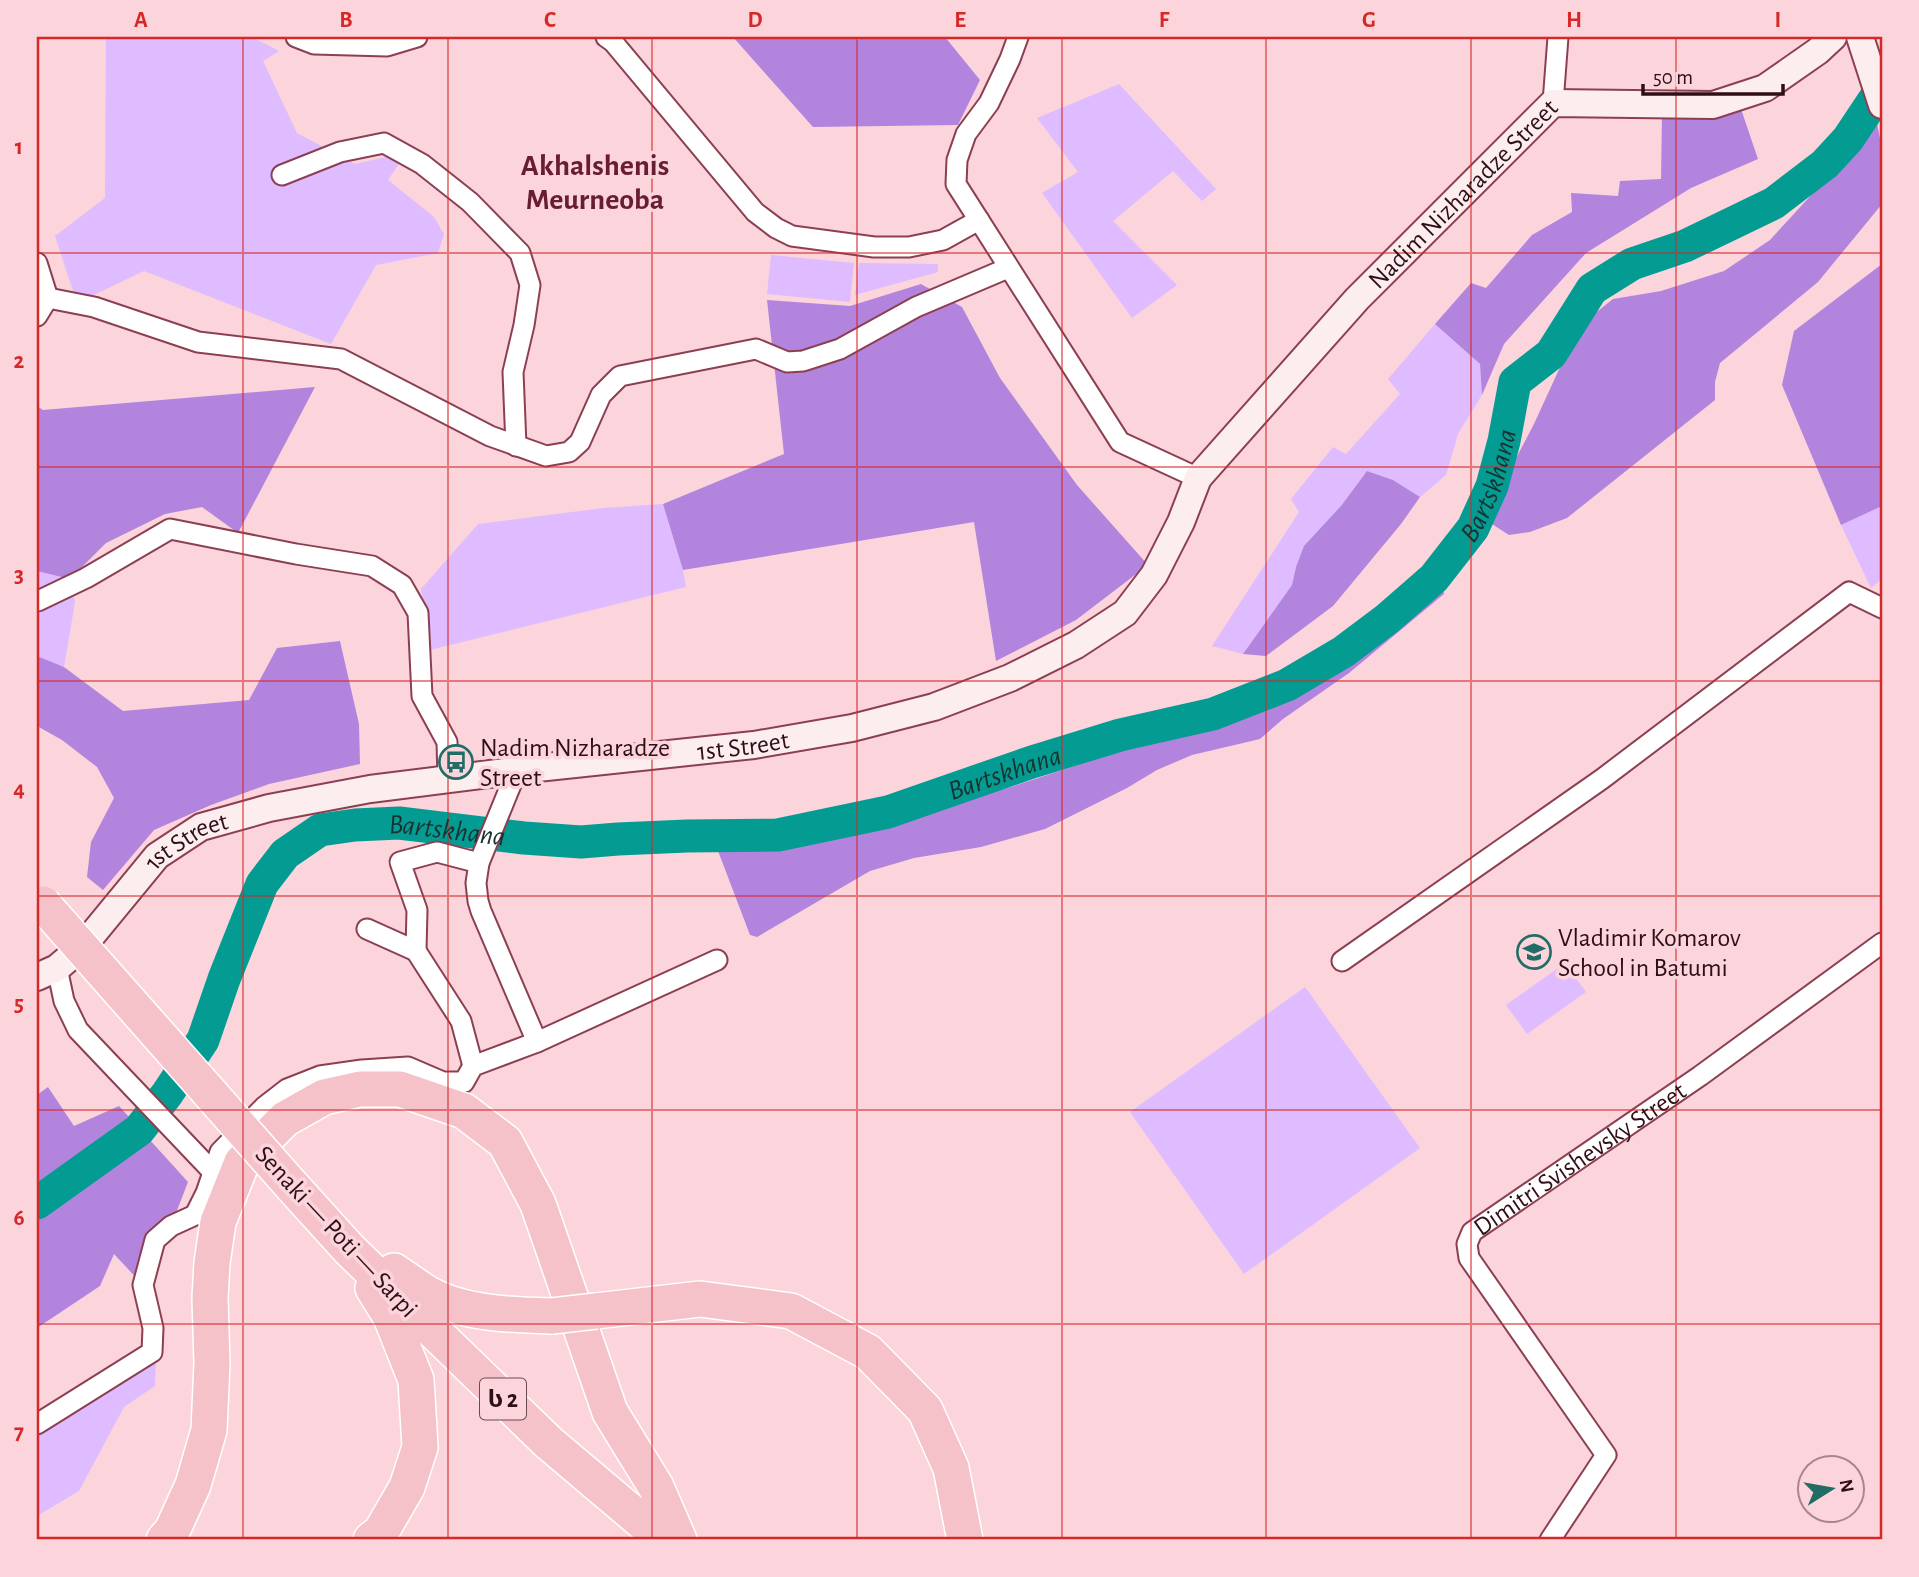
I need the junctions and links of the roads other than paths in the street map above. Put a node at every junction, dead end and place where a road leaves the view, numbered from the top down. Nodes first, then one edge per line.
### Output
1 (296, 37) edge
2 (417, 37) edge
3 (606, 37) edge
4 (1018, 37) edge
5 (1558, 37) edge
6 (1833, 37) edge
7 (1861, 41) edge
8 (1553, 103) junction
9 (1882, 105) edge
10 (282, 175) dead end
11 (979, 220) junction
12 (37, 263) edge
13 (1008, 268) junction
14 (48, 298) junction
15 (37, 316) edge
16 (516, 446) junction
17 (1198, 478) junction
18 (38, 601) edge
19 (1882, 608) edge
20 (517, 770) junction
21 (448, 778) junction
22 (482, 858) junction
23 (40, 900) edge
24 (367, 929) dead end
25 (1882, 943) edge
26 (416, 951) junction
27 (717, 960) dead end
28 (1342, 961) dead end
29 (47, 973) edge
30 (537, 1042) junction
31 (473, 1066) junction
32 (212, 1171) junction
33 (317, 1214) junction
34 (349, 1249) junction
35 (37, 1424) edge
36 (164, 1540) edge
37 (371, 1540) edge
38 (664, 1540) edge
39 (679, 1540) edge
40 (965, 1540) edge
41 (1550, 1540) edge

1 - 2 street
3 - 11 street
4 - 11 street
5 - 8 street
6 - 8 main road, Nadim Nizharadze Street
7 - 9 main road
8 - 17 main road, Nadim Nizharadze Street
10 - 16 street
11 - 13 street
12 - 14 street
13 - 16 street
13 - 17 street
14 - 15 street
14 - 16 street
17 - 20 main road, 1st Street
18 - 21 street
19 - 28 street
20 - 21 main road, 1st Street
20 - 22 street
21 - 29 main road, 1st Street
22 - 26 street
22 - 30 street
23 - 33 highway, Senaki — Poti — Sarpi / ს 2, bridge
24 - 26 street
25 - 41 street, Dimitri Svishevsky Street
26 - 31 street
27 - 30 street
29 - 32 street
30 - 31 street
31 - 32 street
32 - 35 street
33 - 34 highway, Senaki — Poti — Sarpi / ს 2
33 - 40 highway, bridge
34 - 37 highway
34 - 38 highway, Senaki — Poti — Sarpi / ს 2
36 - 39 highway

